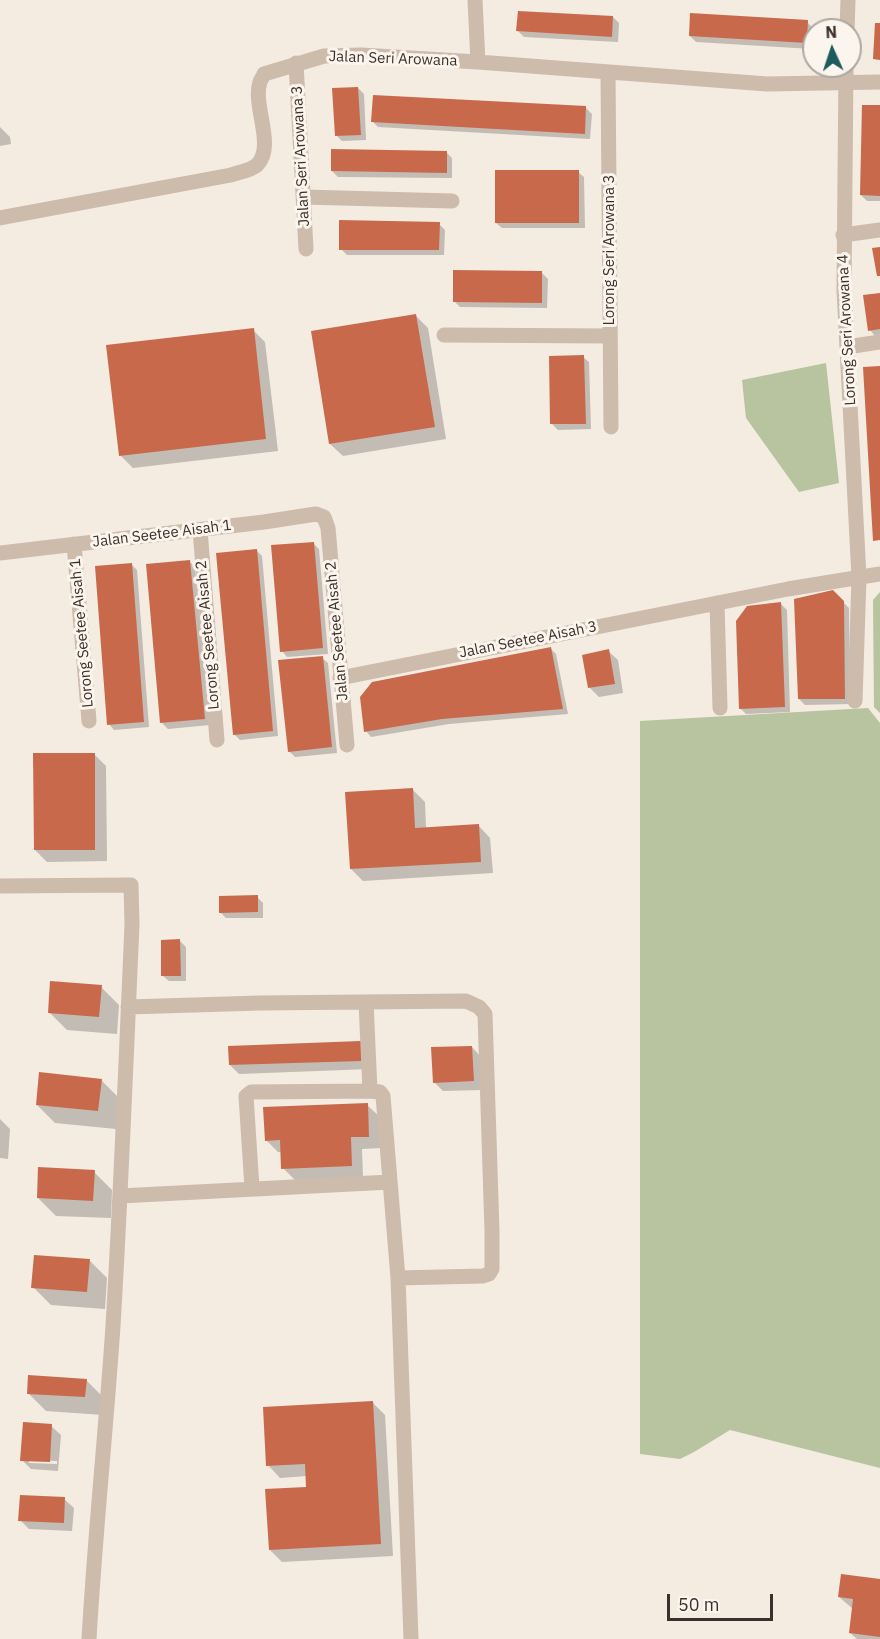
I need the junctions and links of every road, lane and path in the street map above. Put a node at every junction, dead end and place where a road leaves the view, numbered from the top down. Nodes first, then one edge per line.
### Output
1 (475, 0) edge
2 (848, 0) edge
3 (847, 18) edge
4 (478, 62) junction
5 (296, 63) junction
6 (608, 73) junction
7 (845, 78) edge
8 (880, 82) edge
9 (845, 83) junction
10 (304, 196) junction
11 (452, 201) dead end
12 (0, 218) edge
13 (880, 230) edge
14 (843, 235) junction
15 (306, 249) dead end
16 (444, 335) dead end
17 (610, 336) junction
18 (880, 342) edge
19 (847, 347) junction
20 (611, 427) dead end
21 (324, 517) joint
22 (200, 530) junction
23 (74, 544) junction
24 (0, 553) edge
25 (880, 574) edge
26 (859, 577) junction
27 (717, 603) junction
28 (340, 678) junction
29 (855, 701) dead end
30 (720, 708) dead end
31 (89, 721) dead end
32 (217, 740) dead end
33 (347, 745) dead end
34 (0, 886) edge
35 (366, 1002) junction
36 (128, 1007) junction
37 (370, 1091) junction
38 (390, 1182) junction
39 (252, 1188) junction
40 (120, 1196) junction
41 (398, 1278) junction
42 (89, 1639) edge
43 (104, 1639) edge
44 (411, 1639) edge

1 - 4 street
2 - 3 street
4 - 5 street, Jalan Seri Arowana
4 - 6 street, Jalan Seri Arowana
5 - 10 street, Jalan Seri Arowana 3
5 - 12 street, Jalan Seri Arowana
6 - 9 street, Jalan Seri Arowana
6 - 17 street, Lorong Seri Arowana 3
7 - 9 street, Lorong Seri Arowana 4
8 - 9 street, Jalan Seri Arowana
9 - 14 street, Lorong Seri Arowana 4
10 - 11 street
10 - 15 street, Jalan Seri Arowana 3
13 - 14 street
14 - 19 street, Lorong Seri Arowana 4
16 - 17 street
17 - 20 street, Lorong Seri Arowana 3
18 - 19 street
19 - 26 street, Lorong Seri Arowana 4
21 - 22 street, Jalan Seetee Aisah 1
21 - 28 street, Jalan Seetee Aisah 2
22 - 23 street, Jalan Seetee Aisah 1
22 - 32 street, Lorong Seetee Aisah 2
23 - 24 street, Jalan Seetee Aisah 1
23 - 31 street, Lorong Seetee Aisah 1
25 - 26 street, Jalan Seetee Aisah 3
26 - 27 street, Jalan Seetee Aisah 3
26 - 29 street, Lorong Seri Arowana 4
27 - 28 street, Jalan Seetee Aisah 3
27 - 30 street
28 - 33 street, Jalan Seetee Aisah 2
34 - 36 street
35 - 36 street
35 - 37 street
35 - 41 street
36 - 40 street
37 - 38 street
37 - 39 street
38 - 39 street
38 - 41 street
39 - 40 street
40 - 42 street
41 - 44 street
42 - 43 street

